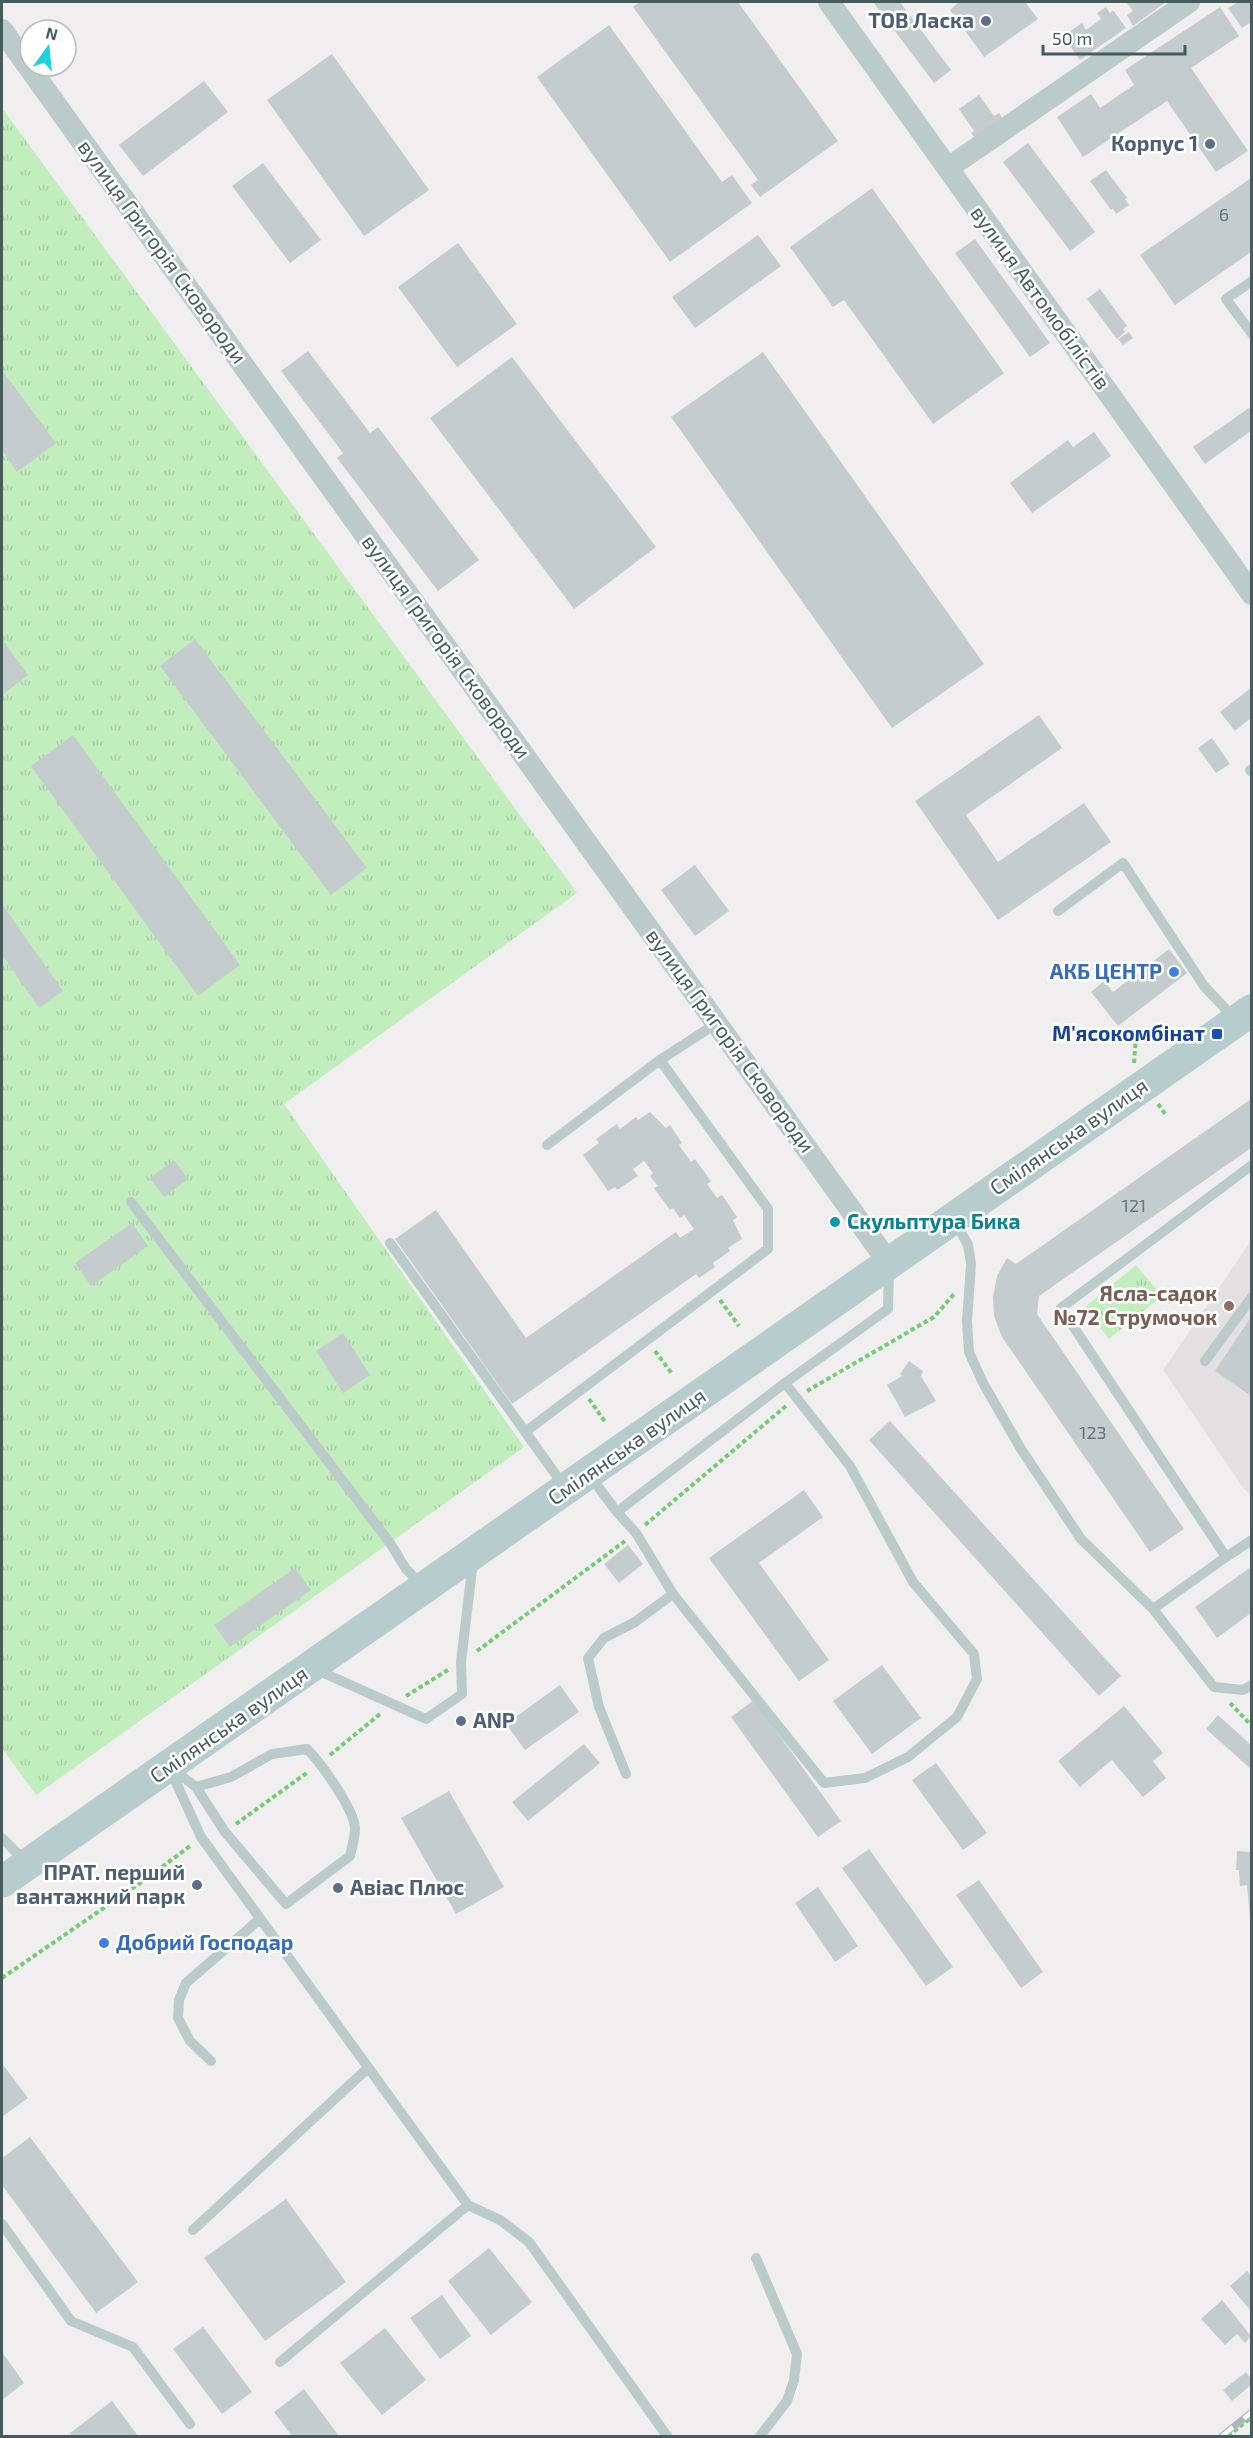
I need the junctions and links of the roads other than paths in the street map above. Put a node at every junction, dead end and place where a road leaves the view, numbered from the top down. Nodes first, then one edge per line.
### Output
1 (829, 2) edge
2 (1189, 2) edge
3 (2, 30) edge
4 (948, 168) junction
5 (1251, 281) edge
6 (1251, 334) edge
7 (1251, 594) edge
8 (1058, 911) dead end
9 (1244, 1015) edge
10 (717, 1023) junction
11 (660, 1060) junction
12 (547, 1144) dead end
13 (1251, 1165) edge
14 (131, 1202) dead end
15 (954, 1218) junction
16 (390, 1243) dead end
17 (889, 1263) junction
18 (1251, 1297) edge
19 (1205, 1361) dead end
20 (784, 1383) junction
21 (525, 1432) junction
22 (577, 1481) junction
23 (617, 1512) junction
24 (1251, 1540) edge
25 (474, 1554) junction
26 (1226, 1557) junction
27 (424, 1588) junction
28 (673, 1594) junction
29 (1153, 1609) junction
30 (312, 1667) junction
31 (1251, 1685) edge
32 (169, 1767) junction
33 (626, 1774) dead end
34 (196, 1787) junction
35 (2, 1838) edge
36 (27, 1863) junction
37 (2, 1882) edge
38 (260, 1918) junction
39 (211, 2061) dead end
40 (368, 2068) junction
41 (468, 2205) junction
42 (2, 2224) edge
43 (194, 2230) dead end
44 (756, 2258) dead end
45 (280, 2362) dead end
46 (190, 2424) dead end
47 (667, 2436) edge
48 (760, 2436) edge

1 - 4 street, вулиця Автомобілістів
2 - 4 street
3 - 10 street, вулиця Григорія Сковороди
4 - 7 street, вулиця Автомобілістів
5 - 6 lane
8 - 9 lane
9 - 15 main road, Смілянська вулиця
10 - 11 lane
10 - 17 street, вулиця Григорія Сковороди
11 - 12 lane
11 - 21 lane
13 - 26 lane
14 - 27 lane
15 - 17 main road, Смілянська вулиця
15 - 29 lane
16 - 21 lane
17 - 20 lane
17 - 22 main road, Смілянська вулиця
18 - 19 lane
20 - 23 lane
20 - 28 lane
21 - 22 lane
22 - 23 lane
22 - 25 main road, Смілянська вулиця
23 - 28 lane
24 - 26 lane
25 - 27 main road, Смілянська вулиця
25 - 30 lane
26 - 29 lane
27 - 30 main road, Смілянська вулиця
28 - 33 lane
29 - 31 lane
30 - 32 main road, Смілянська вулиця
32 - 34 lane
32 - 36 main road, Смілянська вулиця
32 - 38 lane
34 - 34 lane
35 - 36 lane
36 - 37 main road, Смілянська вулиця
38 - 39 lane
38 - 40 lane
40 - 41 lane
40 - 43 lane
41 - 45 lane
41 - 47 lane
42 - 46 lane
44 - 48 lane

